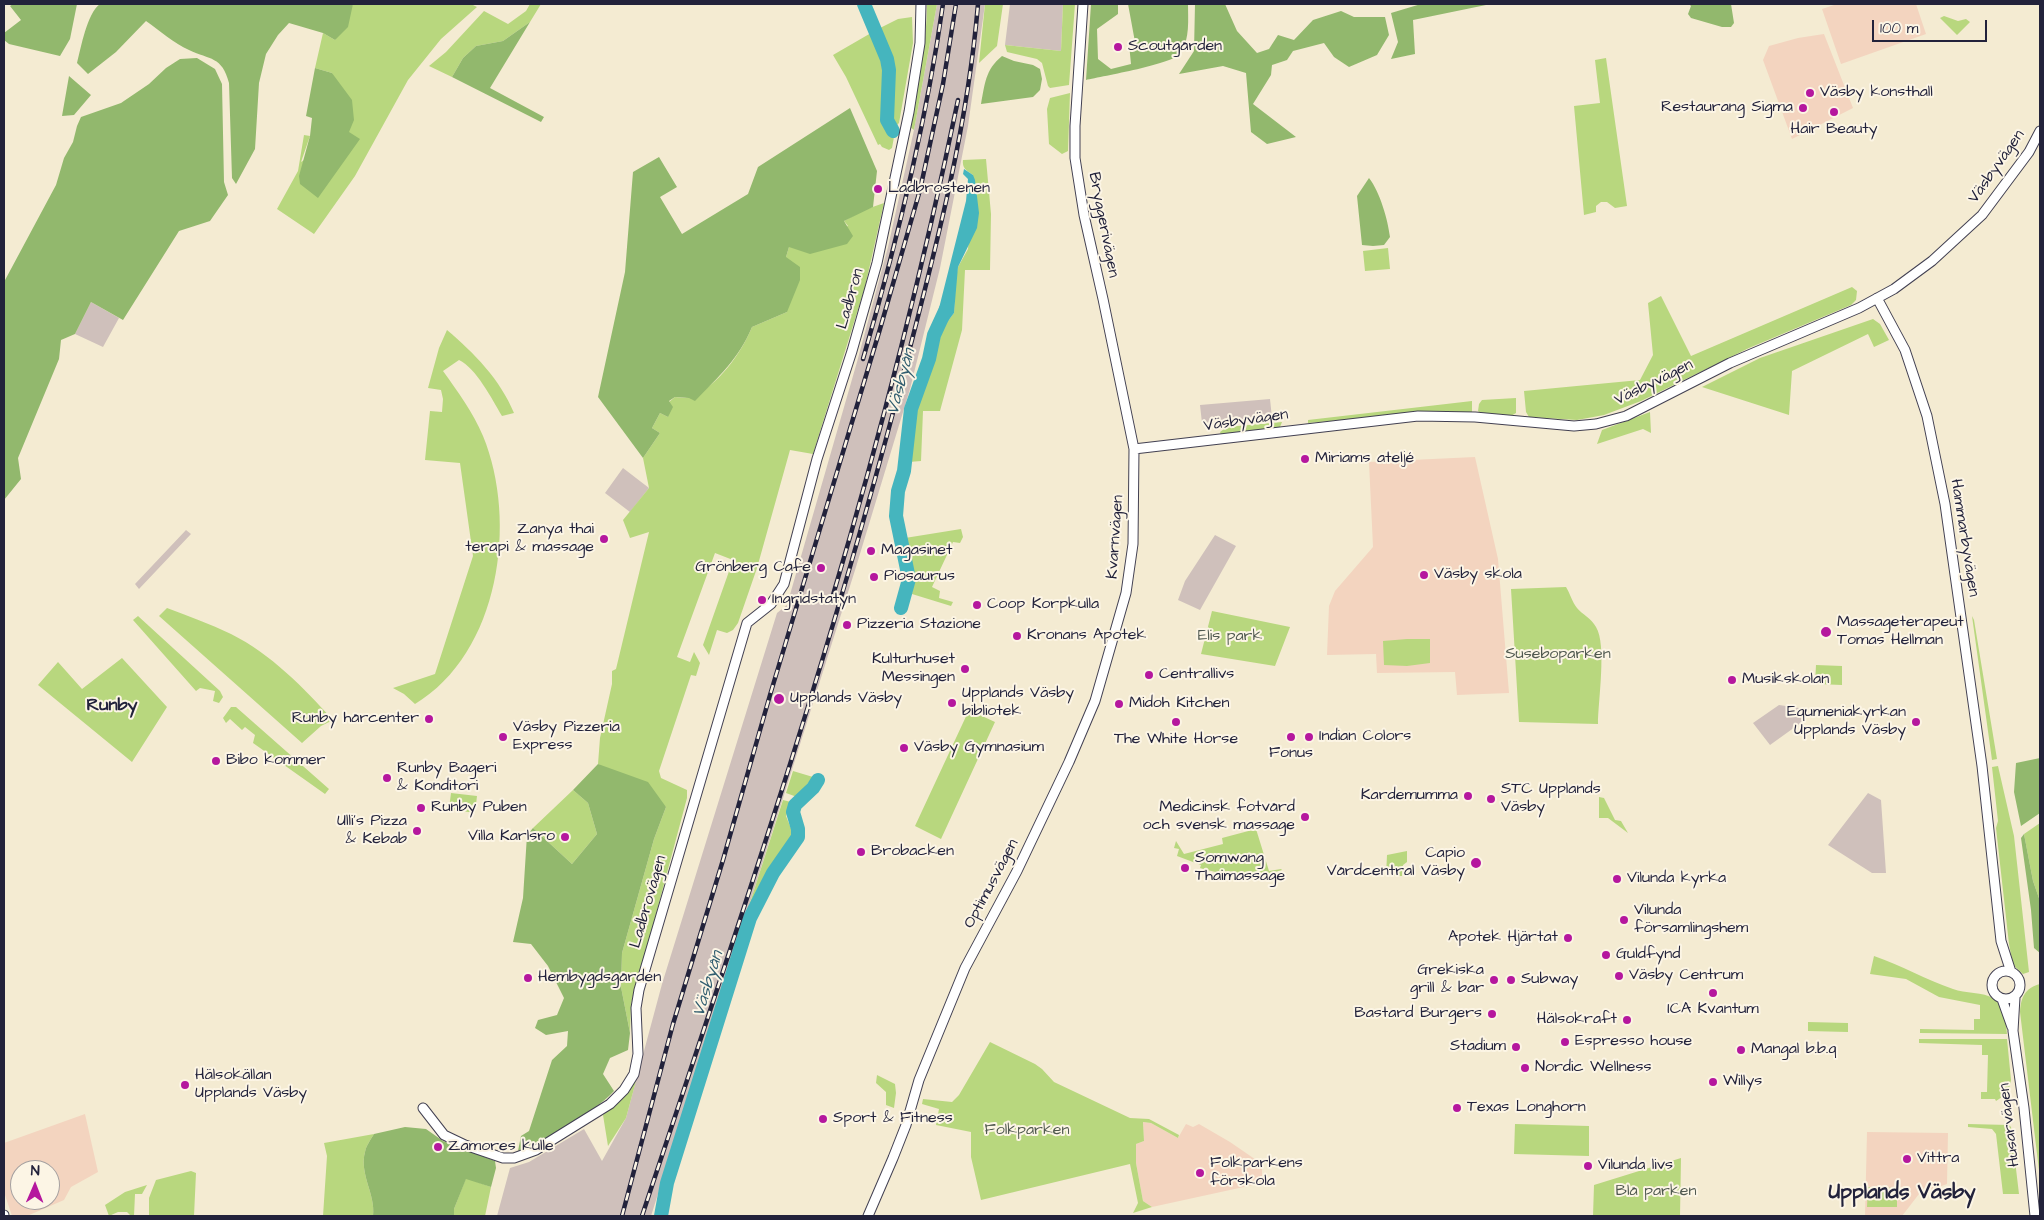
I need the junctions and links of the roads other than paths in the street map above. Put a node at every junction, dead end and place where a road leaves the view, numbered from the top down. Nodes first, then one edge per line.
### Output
1 (921, 4) edge
2 (1083, 4) edge
3 (2040, 131) edge
4 (1877, 298) junction
5 (1134, 449) junction
6 (778, 594) joint
7 (1099, 684) joint
8 (2001, 942) junction
9 (2011, 972) junction
10 (1998, 974) junction
11 (2016, 997) junction
12 (2002, 999) junction
13 (2013, 1030) junction
14 (423, 1108) dead end
15 (868, 1216) edge
16 (2035, 1216) edge

1 - 6 street, Ladbron
2 - 5 street, Bryggerivägen
3 - 4 street, Väsbyvägen
4 - 5 street, Väsbyvägen
4 - 8 street, Hammarbyvägen
5 - 7 street, Kvarnvägen
6 - 14 street, Ladbrovägen
7 - 15 street, Optimusvägen
8 - 9 street, Hammarbyvägen
8 - 10 street, Hammarbyvägen
9 - 10 street
9 - 11 street, Husarvägen
10 - 12 street, Husarvägen
11 - 12 street
11 - 13 street, Husarvägen
12 - 13 street, Husarvägen
13 - 16 street, Husarvägen

